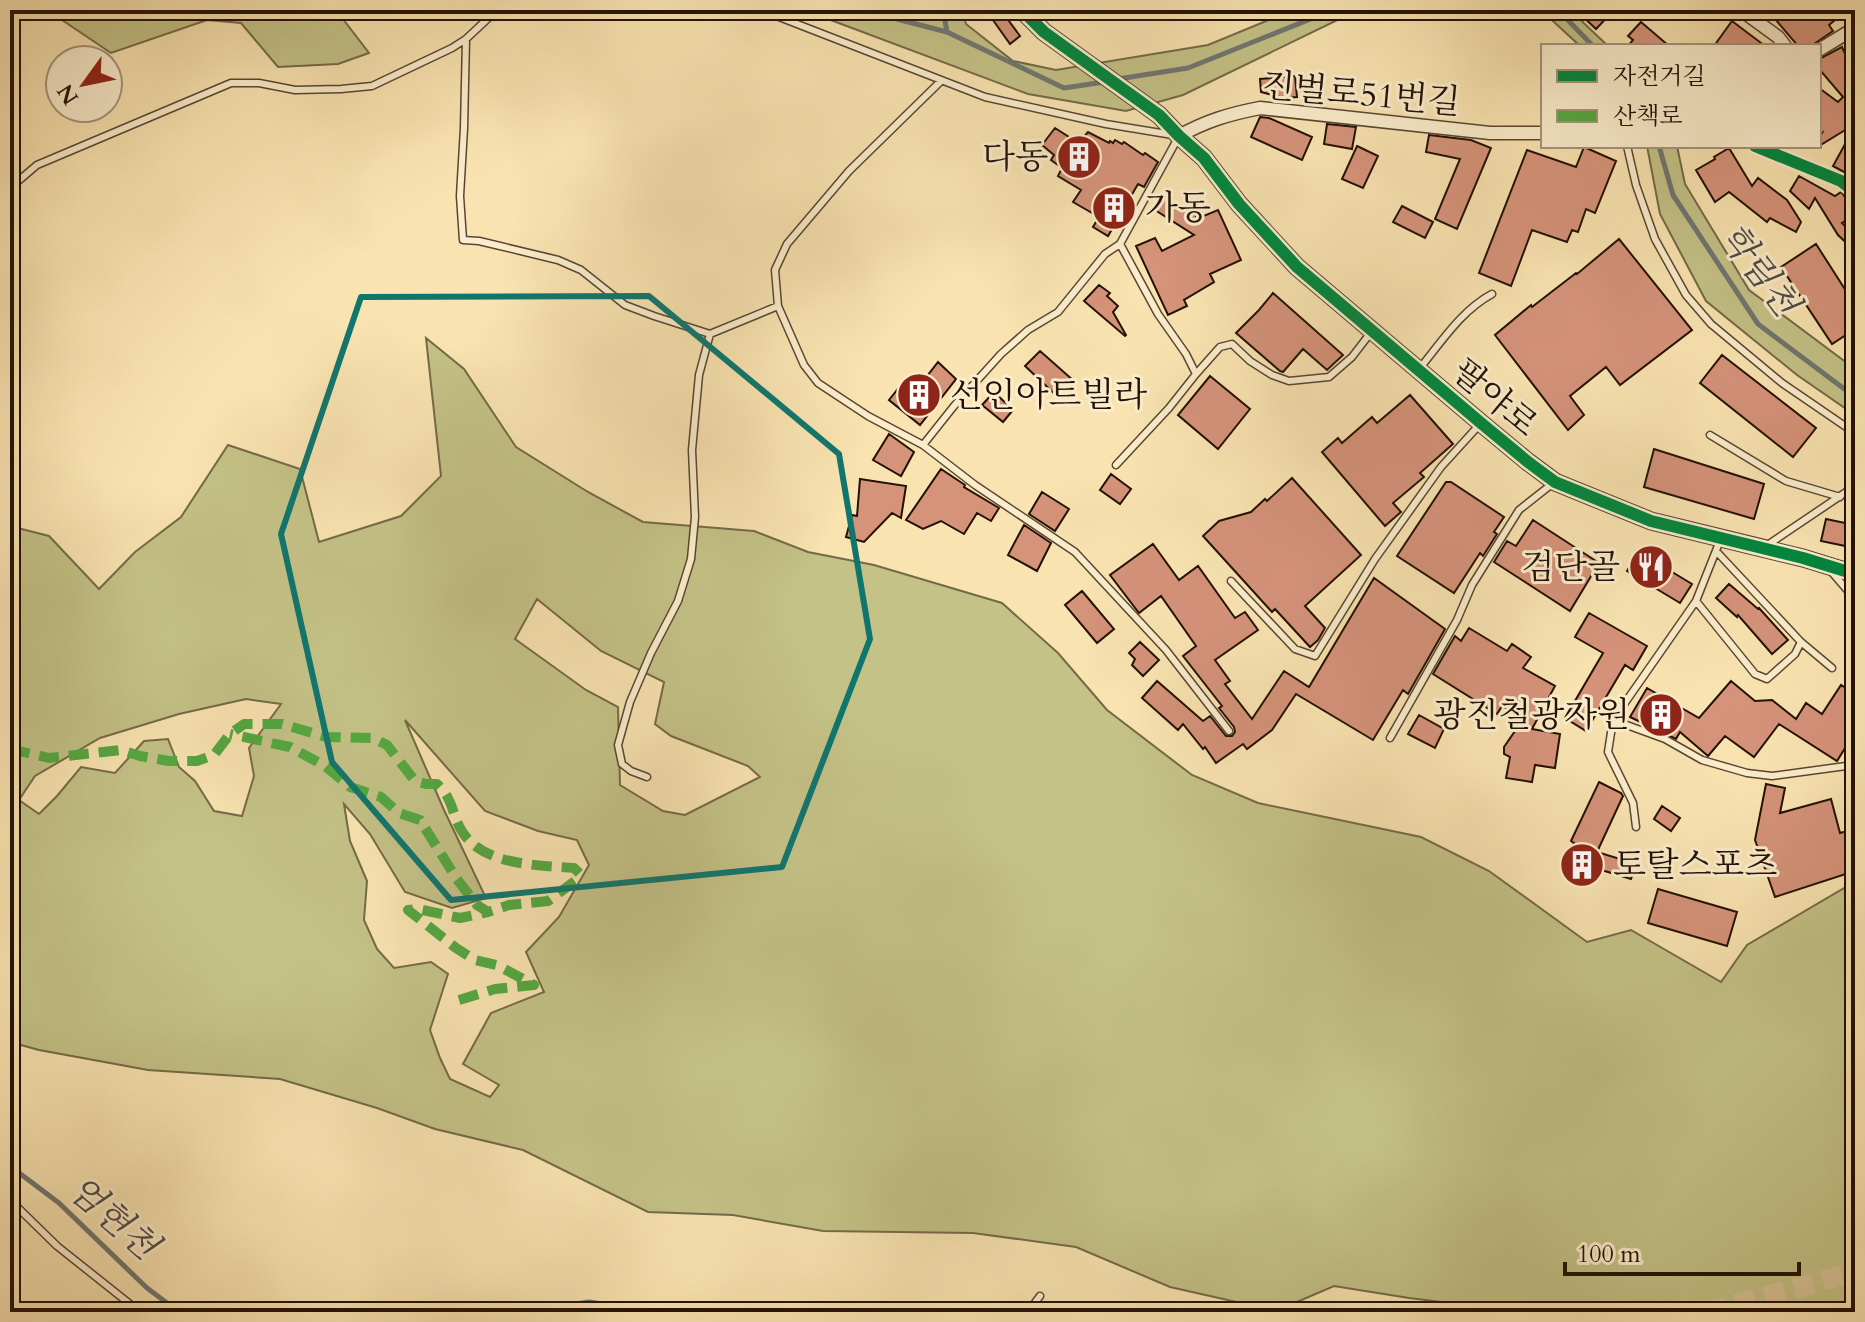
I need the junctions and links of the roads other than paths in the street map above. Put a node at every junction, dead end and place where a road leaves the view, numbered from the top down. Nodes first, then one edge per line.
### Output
1 (497, 10) edge
2 (761, 10) edge
3 (1022, 10) edge
4 (1741, 10) edge
5 (1855, 28) edge
6 (466, 39) junction
7 (1783, 44) edge
8 (1821, 49) edge
9 (941, 81) junction
10 (1541, 133) edge
11 (1179, 136) junction
12 (1627, 148) edge
13 (1760, 148) edge
14 (10, 188) edge
15 (1855, 192) edge
16 (1120, 244) junction
17 (1492, 294) dead end
18 (778, 306) junction
19 (1372, 331) junction
20 (710, 334) junction
21 (1418, 371) junction
22 (1196, 374) junction
23 (1481, 423) junction
24 (1855, 433) edge
25 (1710, 435) dead end
26 (923, 445) junction
27 (1116, 465) dead end
28 (1555, 482) junction
29 (1855, 486) edge
30 (1840, 497) junction
31 (1718, 545) junction
32 (1763, 548) junction
33 (1825, 564) junction
34 (1855, 574) edge
35 (1231, 581) dead end
36 (1855, 599) edge
37 (1696, 601) junction
38 (1801, 642) junction
39 (1832, 668) dead end
40 (1613, 720) junction
41 (1229, 731) dead end
42 (1390, 738) dead end
43 (1846, 766) dead end
44 (647, 777) dead end
45 (1636, 827) dead end
46 (10, 1200) edge
47 (1040, 1296) dead end
48 (140, 1312) edge
49 (978, 1312) edge
50 (1002, 1312) edge
51 (1028, 1312) edge

1 - 6 lane
2 - 9 lane
3 - 11 street, 팔야로
4 - 7 street
5 - 8 street
6 - 14 lane
6 - 20 lane
9 - 11 lane
9 - 18 lane
10 - 11 street, 진벌로51번길
11 - 16 lane
11 - 19 street, 팔야로
12 - 24 lane
13 - 15 street
16 - 22 lane
16 - 26 lane
17 - 21 lane
18 - 20 lane
18 - 26 lane
19 - 21 street, 팔야로
19 - 22 lane
20 - 44 lane
21 - 23 street, 팔야로
22 - 27 lane
23 - 28 street, 팔야로
23 - 35 lane
25 - 30 lane
26 - 41 lane
28 - 31 street, 팔야로
28 - 42 lane, 팔야로
29 - 30 lane
30 - 32 lane
31 - 32 street, 팔야로
31 - 37 lane
31 - 38 lane
32 - 33 street, 팔야로
33 - 34 street, 팔야로
33 - 36 lane
37 - 38 lane
37 - 40 lane
38 - 39 lane
40 - 43 lane
40 - 45 lane
46 - 48 lane
47 - 51 lane
49 - 50 lane

